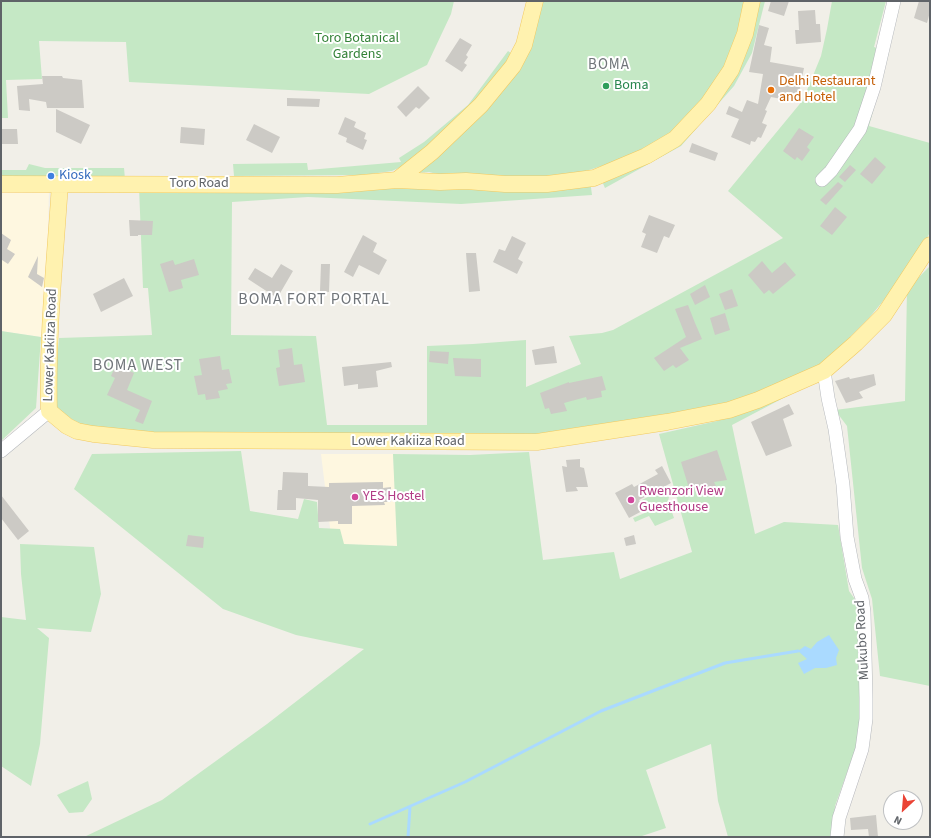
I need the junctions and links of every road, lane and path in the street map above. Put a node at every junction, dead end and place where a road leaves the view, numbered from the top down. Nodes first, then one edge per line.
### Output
1 (534, 1) edge
2 (752, 1) edge
3 (894, 1) edge
4 (397, 180) junction
5 (822, 180) dead end
6 (1, 184) edge
7 (60, 184) junction
8 (930, 245) edge
9 (824, 371) junction
10 (49, 411) junction
11 (1, 451) edge
12 (837, 837) edge

1 - 4 main road
2 - 4 main road, Toro Road
3 - 5 street
4 - 7 main road, Toro Road
6 - 7 main road, Toro Road
7 - 10 main road, Lower Kakiiza Road
8 - 9 main road, Lower Kakiiza Road
9 - 10 main road, Lower Kakiiza Road
9 - 12 street, Mukubo Road
10 - 11 street

